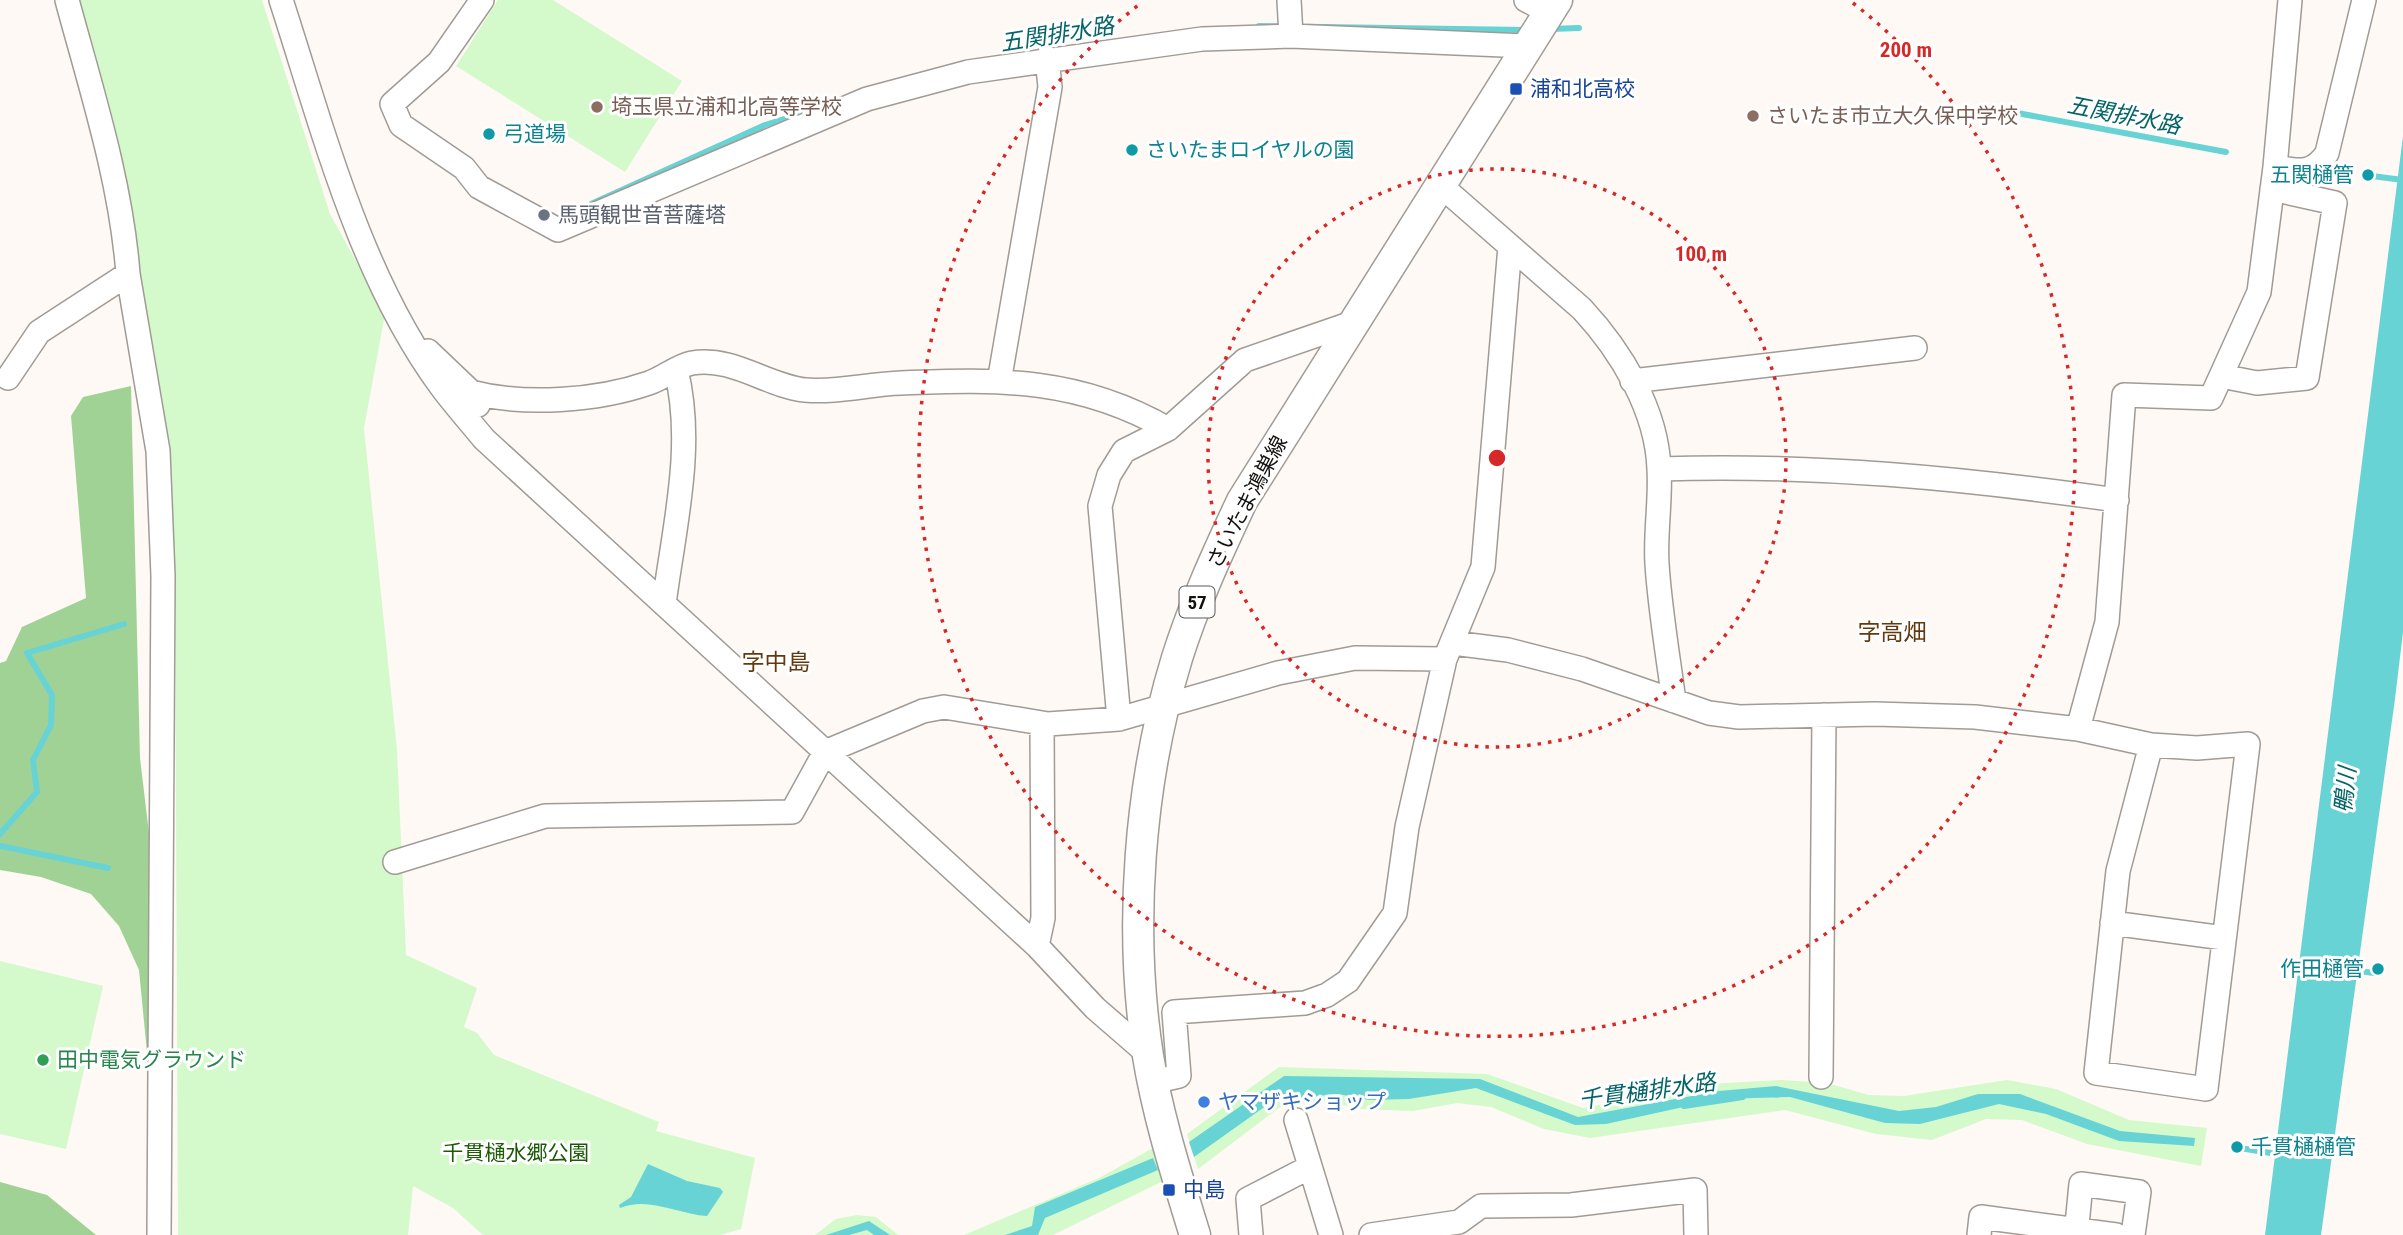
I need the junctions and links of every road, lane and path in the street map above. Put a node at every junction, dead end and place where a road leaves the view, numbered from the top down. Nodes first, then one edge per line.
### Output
1 (66, 0) edge
2 (281, 0) edge
3 (482, 0) edge
4 (1289, 0) edge
5 (2290, 0) edge
6 (2364, 0) edge
7 (1539, 20) edge
8 (1291, 36) junction
9 (1048, 58) junction
10 (2273, 178) junction
11 (1439, 184) junction
12 (1510, 246) junction
13 (128, 274) junction
14 (1352, 323) junction
15 (410, 335) junction
16 (1915, 348) dead end
17 (676, 370) junction
18 (2221, 376) junction
19 (8, 378) dead end
20 (1632, 381) junction
21 (999, 382) junction
22 (471, 392) junction
23 (1168, 429) junction
24 (491, 446) junction
25 (1660, 469) junction
26 (2117, 500) junction
27 (664, 604) junction
28 (1449, 651) junction
29 (1674, 701) junction
30 (1165, 705) junction
31 (1824, 715) junction
32 (1119, 719) junction
33 (1042, 723) junction
34 (2078, 729) junction
35 (2151, 745) junction
36 (825, 752) junction
37 (396, 862) dead end
38 (2112, 923) junction
39 (2224, 938) junction
40 (1037, 946) junction
41 (1150, 1068) junction
42 (1821, 1077) dead end
43 (1296, 1121) dead end
44 (1310, 1167) junction
45 (2076, 1232) edge
46 (159, 1235) edge
47 (1195, 1235) edge
48 (1251, 1235) edge
49 (1331, 1235) edge
50 (1371, 1235) edge
51 (1696, 1235) edge
52 (1979, 1235) edge
53 (2116, 1235) edge
54 (2133, 1235) edge

1 - 13 street
2 - 15 street
3 - 9 street
4 - 8 street
5 - 10 street
6 - 10 street
7 - 8 street
7 - 11 main road, さいたま鴻巣線 / 57
8 - 9 street
9 - 21 street
10 - 18 street
10 - 18 street
11 - 12 street
11 - 14 main road, さいたま鴻巣線 / 57
12 - 20 street
12 - 28 street
13 - 19 street
13 - 46 street
14 - 23 street
14 - 30 main road, さいたま鴻巣線 / 57
15 - 22 street
15 - 24 street
16 - 20 street
17 - 21 street
17 - 22 street
17 - 27 street
18 - 26 street
20 - 25 street
21 - 23 street
22 - 24 street
23 - 32 street
24 - 27 street
25 - 26 street
25 - 29 street
26 - 34 street
27 - 36 street
28 - 29 street
28 - 30 street
28 - 41 street
29 - 31 street
30 - 32 street
30 - 41 main road, さいたま鴻巣線 / 57
31 - 34 street
31 - 42 street
32 - 33 street
33 - 36 street
33 - 40 street
34 - 35 street
35 - 38 street
35 - 39 street
36 - 37 street
36 - 40 street
38 - 39 street
38 - 39 street
40 - 41 street
41 - 47 main road, さいたま鴻巣線 / 57
43 - 44 street
44 - 48 street
44 - 49 street
45 - 52 street
45 - 53 street
45 - 54 street
50 - 51 street

